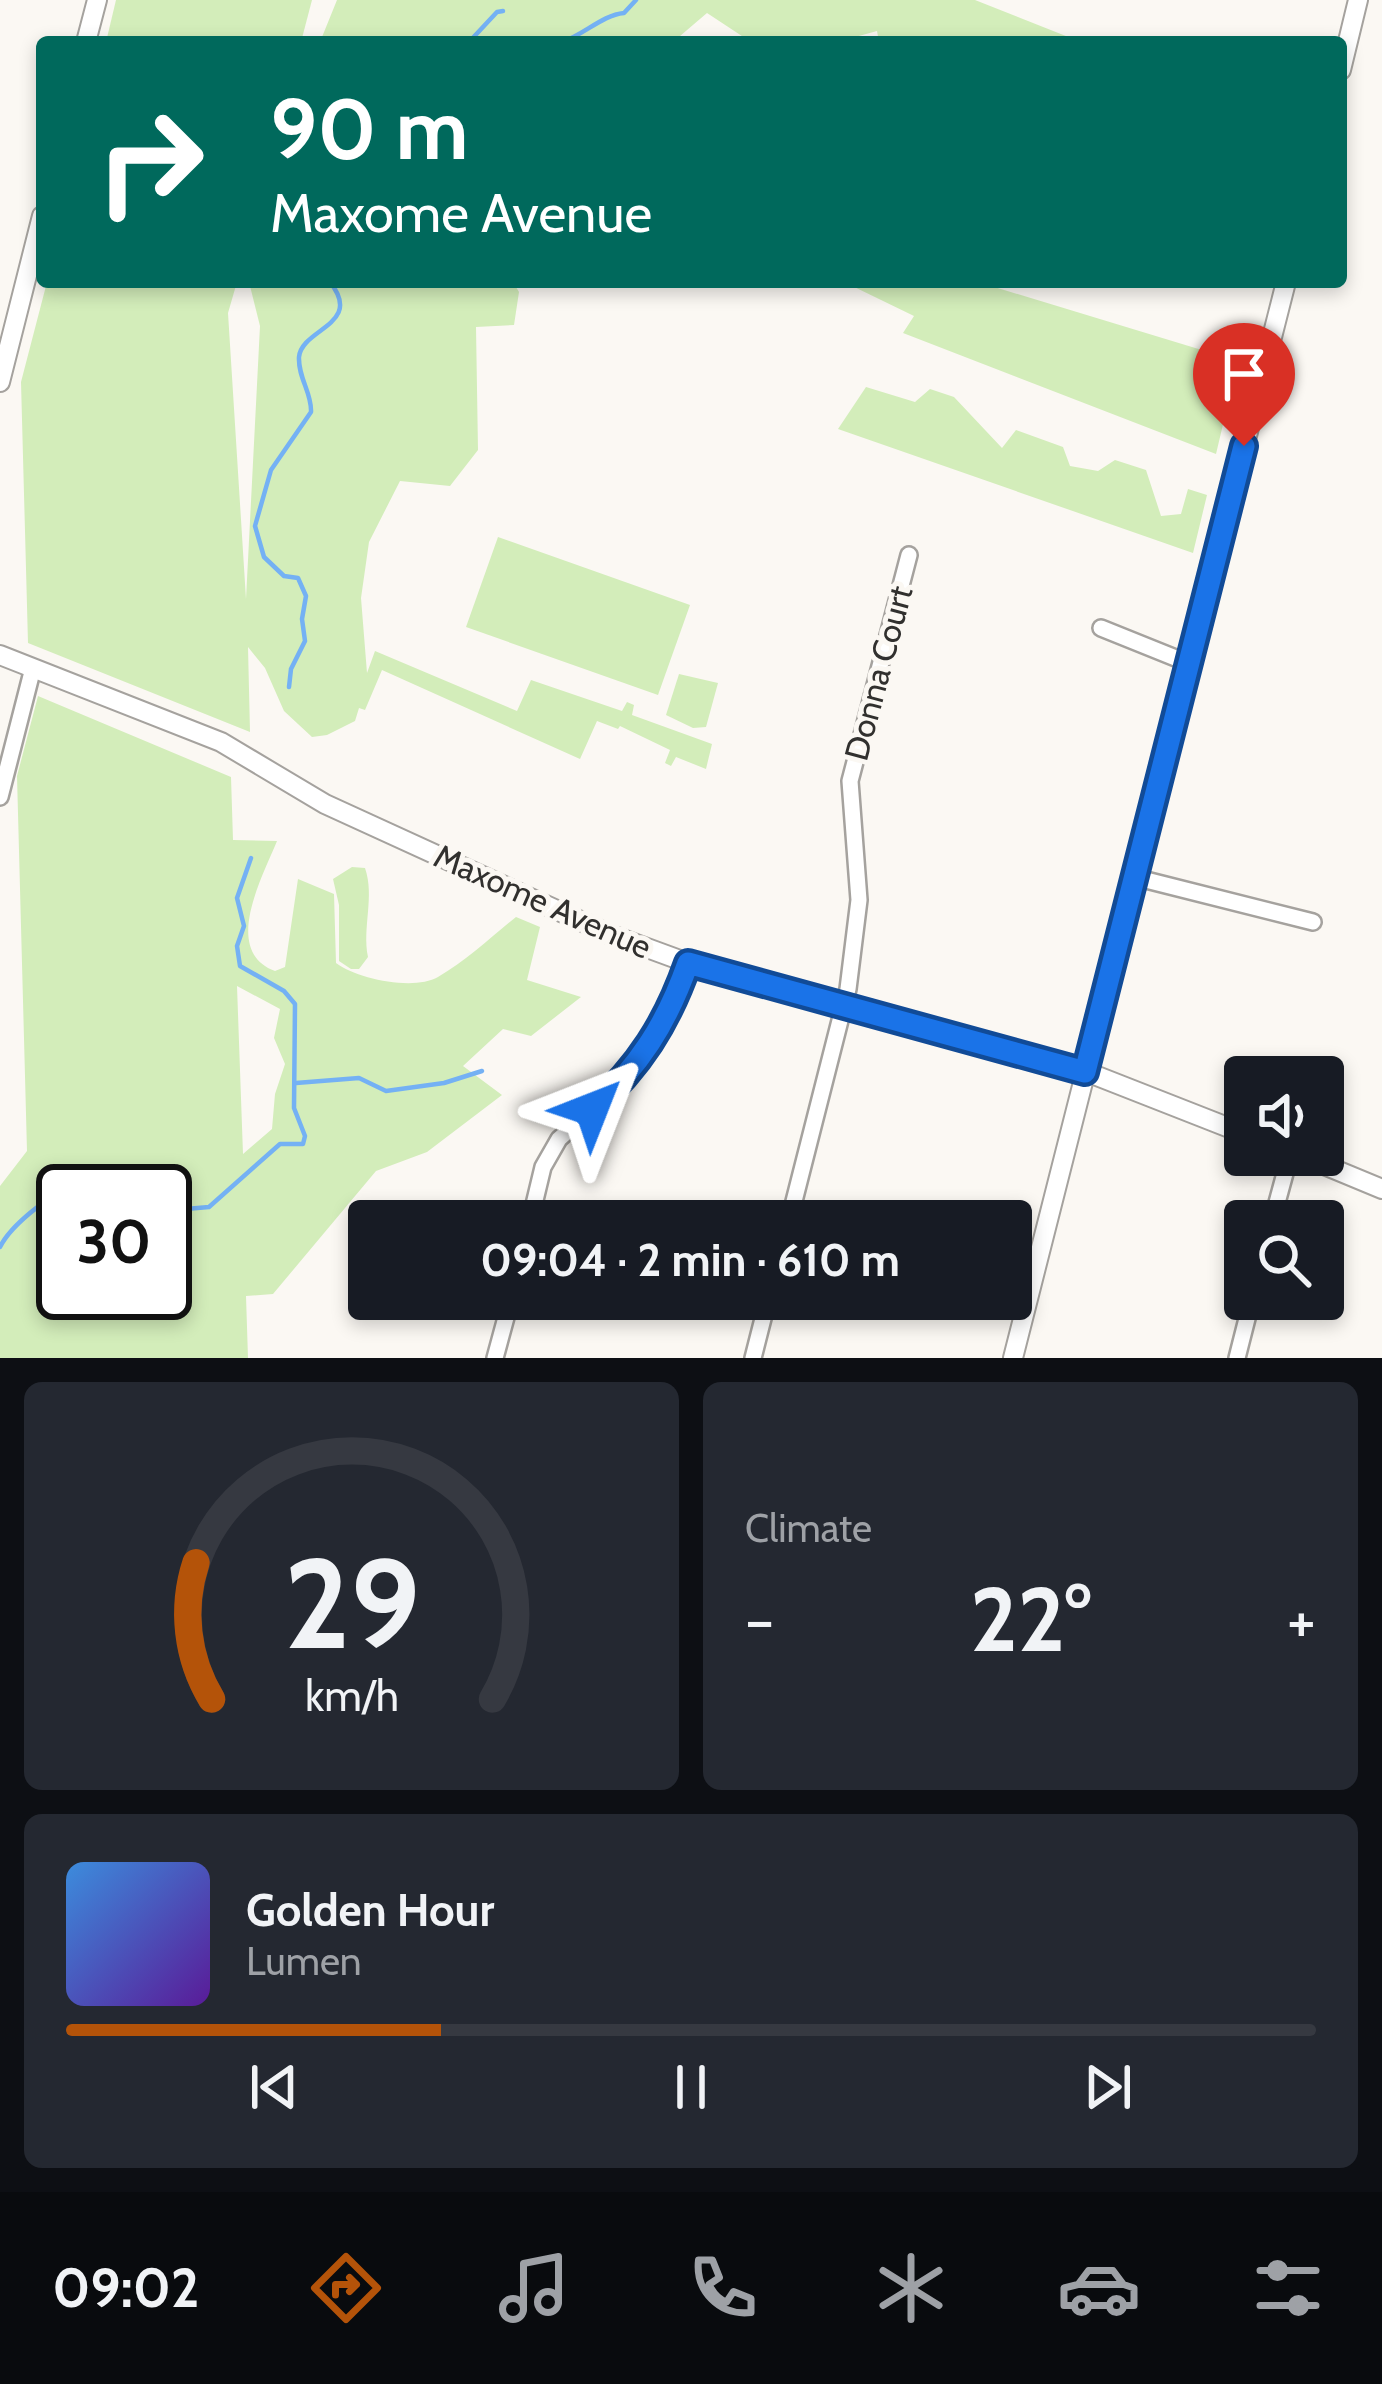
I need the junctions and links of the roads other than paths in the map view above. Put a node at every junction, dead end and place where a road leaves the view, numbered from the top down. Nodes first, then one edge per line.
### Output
1 (97, 0) edge
2 (1358, 0) edge
3 (88, 36) edge
4 (1347, 45) edge
5 (36, 240) edge
6 (1284, 288) edge
7 (0, 382) edge
8 (909, 554) dead end
9 (1102, 628) dead end
10 (0, 655) edge
11 (1188, 663) junction
12 (33, 668) junction
13 (0, 797) edge
14 (1135, 877) junction
15 (1313, 922) dead end
16 (688, 963) junction
17 (844, 1006) junction
18 (1085, 1072) junction
19 (1224, 1126) edge
20 (1344, 1173) edge
21 (1382, 1189) edge
22 (535, 1200) edge
23 (793, 1200) edge
24 (506, 1320) edge
25 (763, 1320) edge
26 (1247, 1320) edge
27 (495, 1358) edge
28 (753, 1358) edge
29 (1013, 1358) edge
30 (1237, 1358) edge

1 - 3 street
2 - 4 street
5 - 7 street
6 - 11 street
8 - 17 street, Donna Court
9 - 11 street
10 - 12 street, Maxome Avenue
11 - 14 street
12 - 13 street
12 - 16 street, Maxome Avenue
14 - 15 street
14 - 18 street
16 - 17 street, Maxome Avenue
16 - 22 street
17 - 18 street, Maxome Avenue
17 - 23 street, Donna Court
18 - 19 street, Maxome Avenue
18 - 29 street
20 - 21 street
24 - 27 street
25 - 28 street
26 - 30 street

